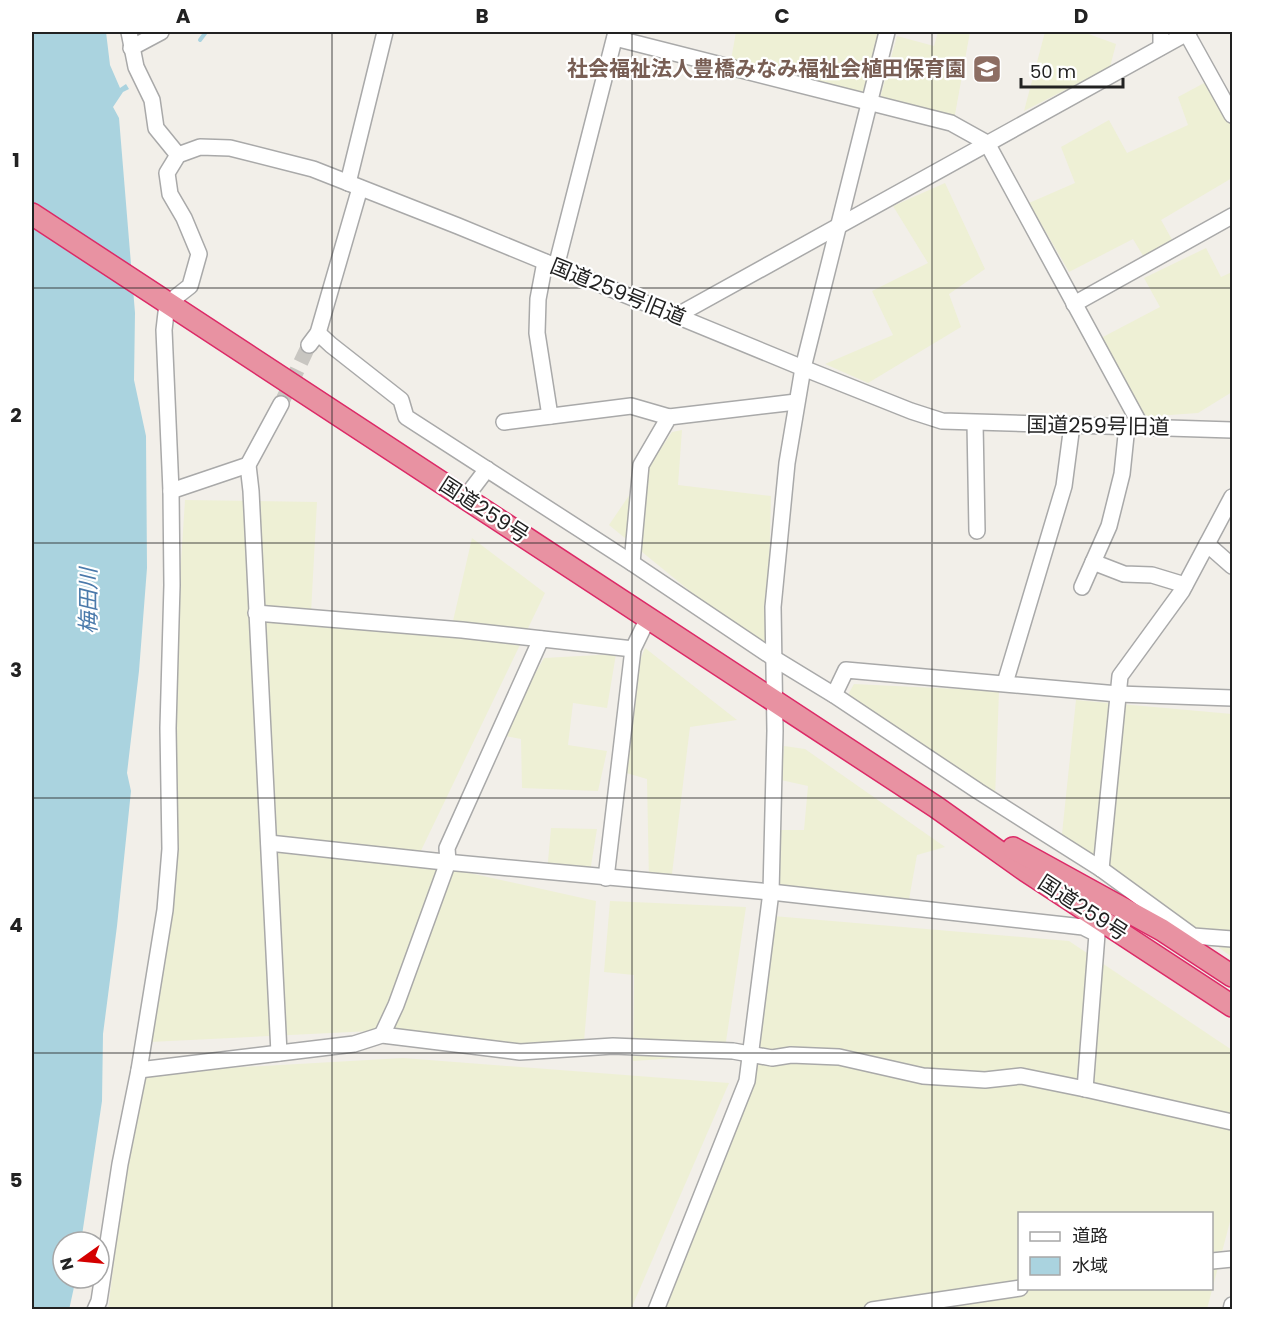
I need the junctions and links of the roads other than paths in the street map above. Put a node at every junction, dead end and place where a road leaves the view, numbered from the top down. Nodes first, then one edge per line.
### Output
1 (129, 32) edge
2 (161, 32) edge
3 (385, 32) edge
4 (887, 32) edge
5 (1187, 32) edge
6 (616, 35) edge
7 (1161, 39) edge
8 (131, 48) junction
9 (870, 102) junction
10 (1233, 115) edge
11 (987, 143) junction
12 (178, 155) junction
13 (354, 185) junction
14 (32, 214) edge
15 (1233, 216) edge
16 (839, 226) junction
17 (551, 264) junction
18 (167, 304) junction
19 (1074, 304) junction
20 (676, 316) junction
21 (803, 368) junction
22 (796, 402) junction
23 (281, 404) tunnel mouth
24 (550, 416) junction
25 (669, 417) junction
26 (504, 422) dead end
27 (975, 423) junction
28 (1072, 425) junction
29 (1134, 426) junction
30 (1233, 430) edge
31 (248, 465) junction
32 (487, 470) junction
33 (171, 491) junction
34 (465, 498) junction
35 (1232, 501) edge
36 (977, 531) dead end
37 (1207, 544) junction
38 (1093, 562) junction
39 (632, 563) junction
40 (1233, 566) edge
41 (1185, 585) junction
42 (1082, 587) dead end
43 (256, 613) junction
44 (648, 618) junction
45 (541, 639) junction
46 (633, 648) junction
47 (775, 659) junction
48 (1005, 683) junction
49 (1118, 694) junction
50 (834, 695) junction
51 (1233, 698) edge
52 (775, 701) junction
53 (936, 807) junction
54 (269, 843) junction
55 (448, 862) junction
56 (1101, 869) junction
57 (606, 878) junction
58 (771, 892) junction
59 (1233, 939) edge
60 (1233, 976) edge
61 (1233, 1006) edge
62 (382, 1035) junction
63 (279, 1053) junction
64 (751, 1054) junction
65 (139, 1070) junction
66 (1085, 1089) junction
67 (1233, 1122) edge
68 (1233, 1258) edge
69 (1213, 1262) edge
70 (1018, 1288) edge
71 (95, 1310) edge
72 (656, 1310) edge
73 (872, 1310) edge

1 - 8 street
2 - 8 street
3 - 13 street
4 - 9 street
5 - 7 street
5 - 10 street
6 - 9 street
6 - 17 street
7 - 11 street
8 - 12 street
9 - 11 street
9 - 16 street
11 - 16 street
11 - 19 street
12 - 13 street, 国道259号旧道
12 - 18 street
13 - 17 street, 国道259号旧道
13 - 32 street
14 - 18 highway, 国道259号
15 - 19 street
16 - 20 street
16 - 21 street
17 - 20 street, 国道259号旧道
17 - 24 street
18 - 33 street
18 - 34 highway, 国道259号
19 - 29 street
20 - 21 street, 国道259号旧道
21 - 22 street
21 - 27 street, 国道259号旧道
22 - 25 street
22 - 47 street
23 - 31 street
24 - 25 street
24 - 26 street
25 - 39 street
27 - 28 street, 国道259号旧道
27 - 36 street
28 - 29 street, 国道259号旧道
28 - 48 street
29 - 30 street, 国道259号旧道
29 - 38 street
31 - 33 street
31 - 43 street
32 - 34 street
32 - 39 street
33 - 65 street
34 - 44 highway, 国道259号
35 - 37 street
37 - 40 street
37 - 41 street
38 - 41 street
38 - 42 street
39 - 47 street
41 - 49 street
43 - 45 street
43 - 54 street
44 - 46 street
44 - 52 highway, 国道259号
45 - 46 street
45 - 55 street
46 - 57 street
47 - 50 street
47 - 52 street
48 - 49 street
48 - 50 street
49 - 51 street
49 - 56 street
50 - 56 street
52 - 53 highway, 国道259号
52 - 58 street
53 - 60 highway, 国道259号
53 - 61 highway, 国道259号
54 - 55 street
54 - 63 street
55 - 57 street
55 - 62 street
56 - 59 street
57 - 58 street
58 - 64 street
58 - 66 street
62 - 63 street
62 - 64 street
63 - 65 street
64 - 66 street
64 - 72 street
65 - 71 street
66 - 67 street
68 - 69 street
70 - 73 street

